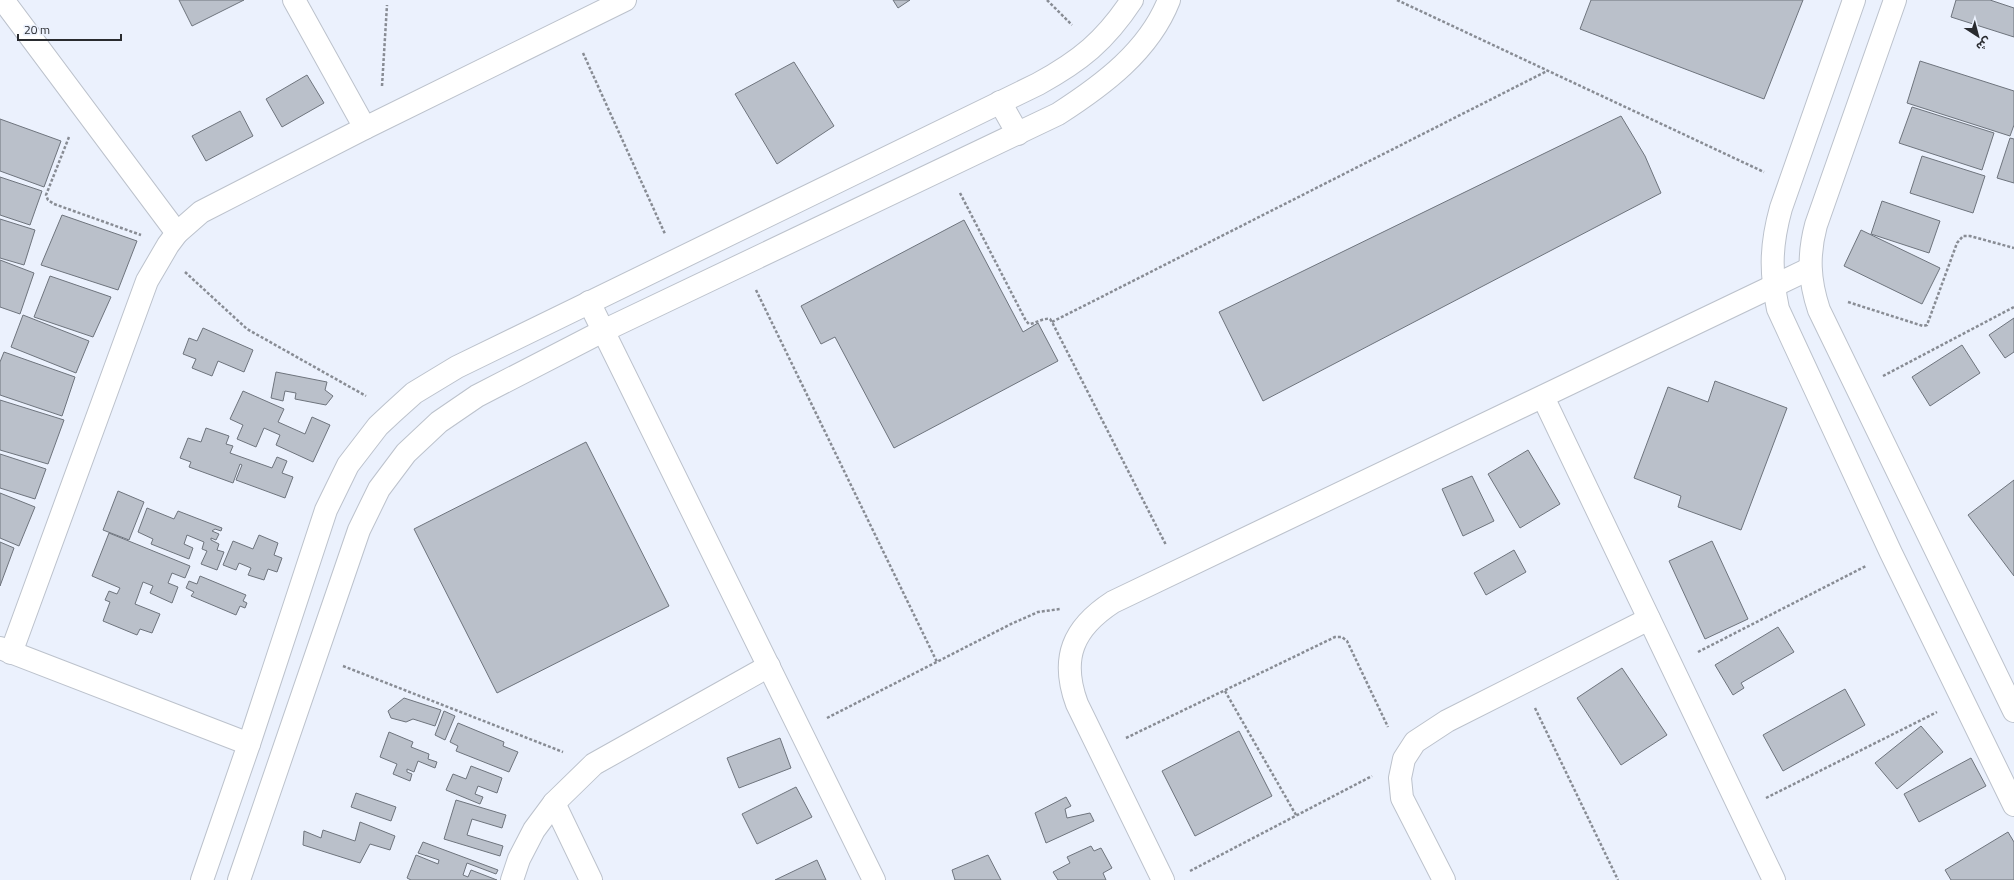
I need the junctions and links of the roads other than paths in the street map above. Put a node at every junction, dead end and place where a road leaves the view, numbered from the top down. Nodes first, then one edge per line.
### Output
1 (3, 0) edge
2 (294, 0) edge
3 (625, 0) edge
4 (1132, 0) edge
5 (1169, 0) edge
6 (1854, 0) edge
7 (1895, 0) edge
8 (1000, 102) junction
9 (372, 124) junction
10 (1018, 134) junction
11 (169, 243) junction
12 (1810, 269) junction
13 (1773, 287) junction
14 (589, 302) junction
15 (603, 331) junction
16 (1542, 397) junction
17 (1649, 619) junction
18 (6, 650) edge
19 (769, 666) junction
20 (2014, 711) edge
21 (249, 744) junction
22 (554, 803) junction
23 (2014, 805) edge
24 (202, 880) edge
25 (240, 880) edge
26 (512, 880) edge
27 (592, 880) edge
28 (874, 880) edge
29 (1163, 880) edge
30 (1444, 880) edge
31 (1774, 880) edge

1 - 11 street
2 - 9 street
3 - 9 street
4 - 8 street
5 - 10 street
6 - 13 street
7 - 12 street
8 - 10 street
8 - 14 street
9 - 11 street
10 - 15 street
11 - 18 street
12 - 13 street
12 - 20 street
13 - 16 street
13 - 23 street
14 - 15 street
14 - 21 street
15 - 19 street
15 - 25 street
16 - 17 street
16 - 29 street
17 - 30 street
17 - 31 street
18 - 21 street
19 - 22 street
19 - 28 street
21 - 24 street
22 - 26 street
22 - 27 street

